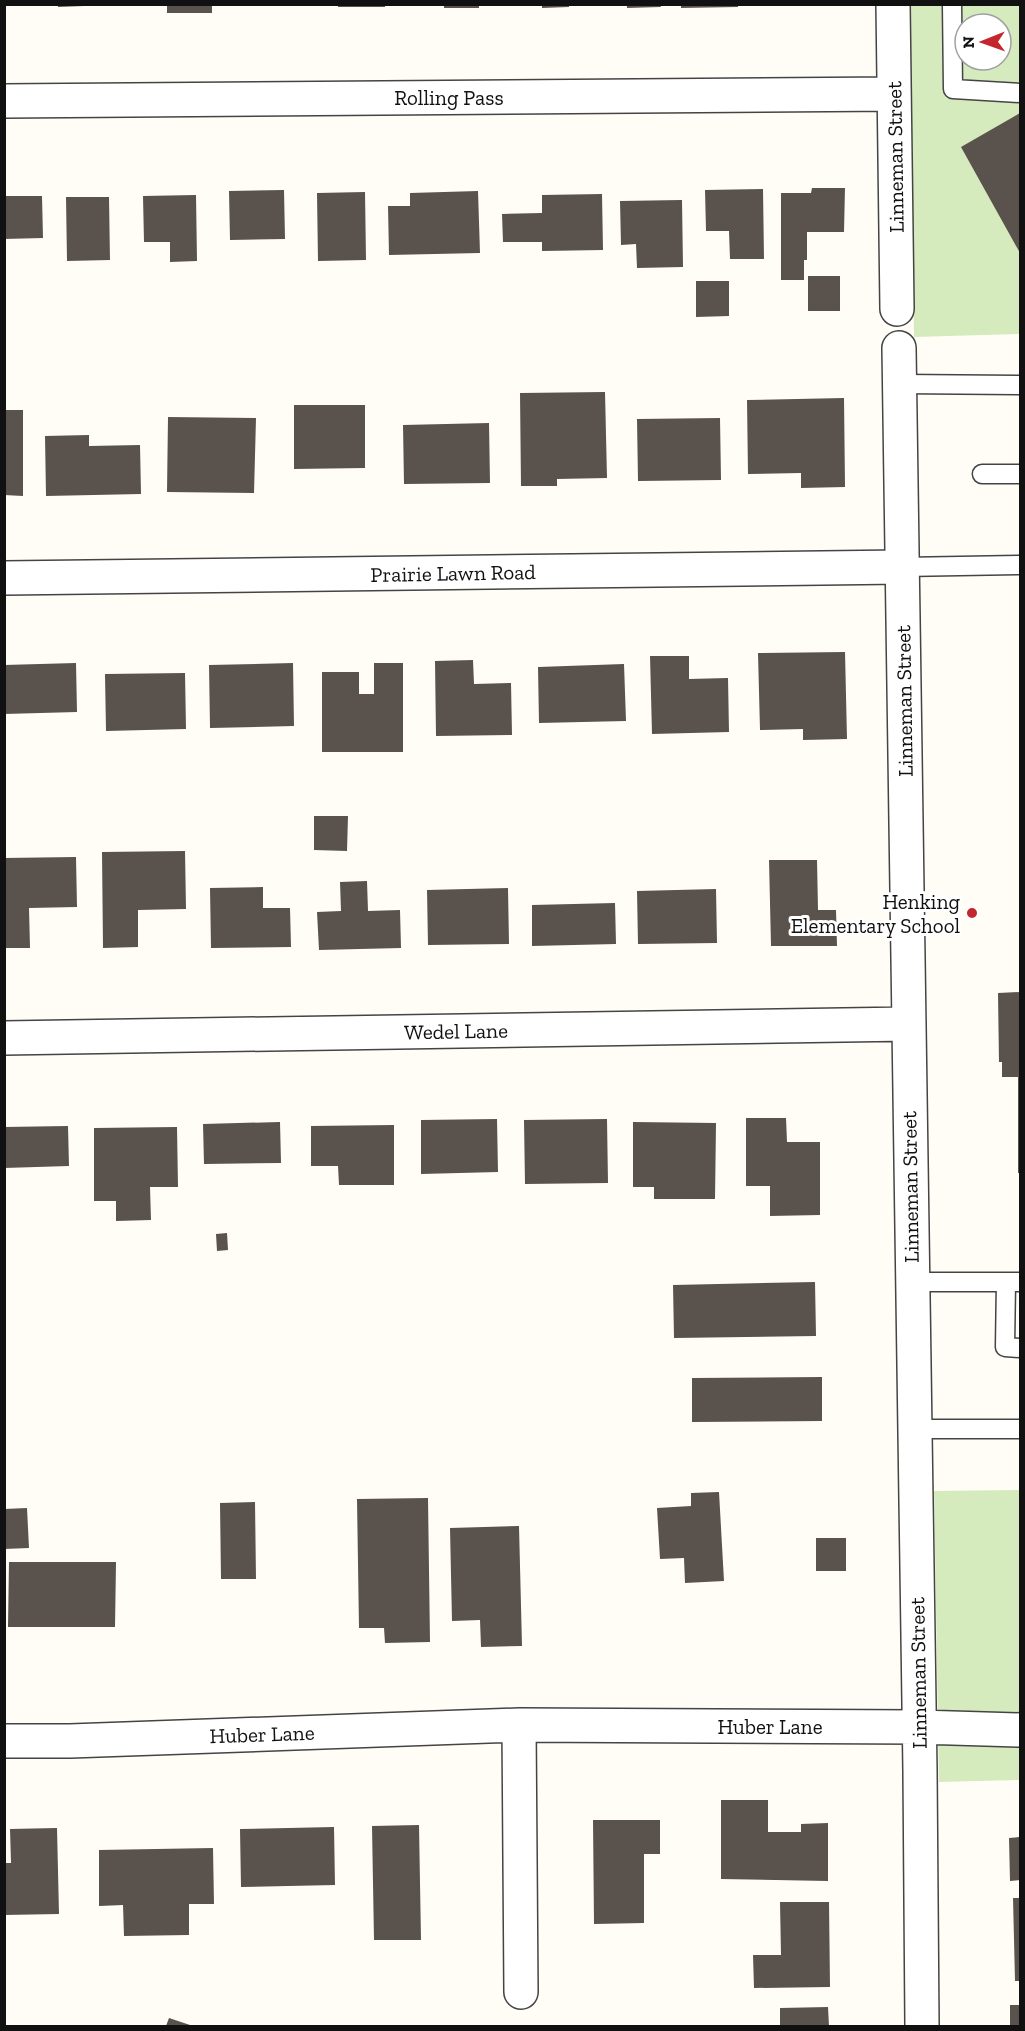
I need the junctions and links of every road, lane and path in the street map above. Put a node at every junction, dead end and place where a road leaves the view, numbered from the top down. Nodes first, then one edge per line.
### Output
1 (893, 4) edge
2 (952, 4) edge
3 (1020, 93) edge
4 (894, 94) junction
5 (4, 101) edge
6 (897, 309) dead end
7 (899, 348) dead end
8 (900, 384) junction
9 (1020, 386) edge
10 (982, 474) dead end
11 (1020, 474) edge
12 (1020, 565) edge
13 (902, 567) junction
14 (4, 578) edge
15 (908, 1024) junction
16 (4, 1038) edge
17 (912, 1282) junction
18 (1013, 1282) edge
19 (1020, 1348) edge
20 (914, 1429) junction
21 (1020, 1429) edge
22 (519, 1725) junction
23 (919, 1727) junction
24 (1020, 1730) edge
25 (4, 1741) edge
26 (521, 1992) dead end
27 (922, 2026) edge

1 - 4 street, Linneman Street
2 - 3 lane
4 - 5 street, Rolling Pass
4 - 6 street, Linneman Street
7 - 8 street, Linneman Street
8 - 9 lane
8 - 13 street, Linneman Street
10 - 11 lane
12 - 13 lane
13 - 14 street, Prairie Lawn Road
13 - 15 street, Linneman Street
15 - 16 street, Wedel Lane
15 - 17 street, Linneman Street
17 - 18 lane
17 - 20 street, Linneman Street
18 - 19 lane
20 - 21 lane
20 - 23 street, Linneman Street
22 - 23 street, Huber Lane
22 - 25 street, Huber Lane
22 - 26 street
23 - 24 street, Huber Lane
23 - 27 street, Linneman Street

